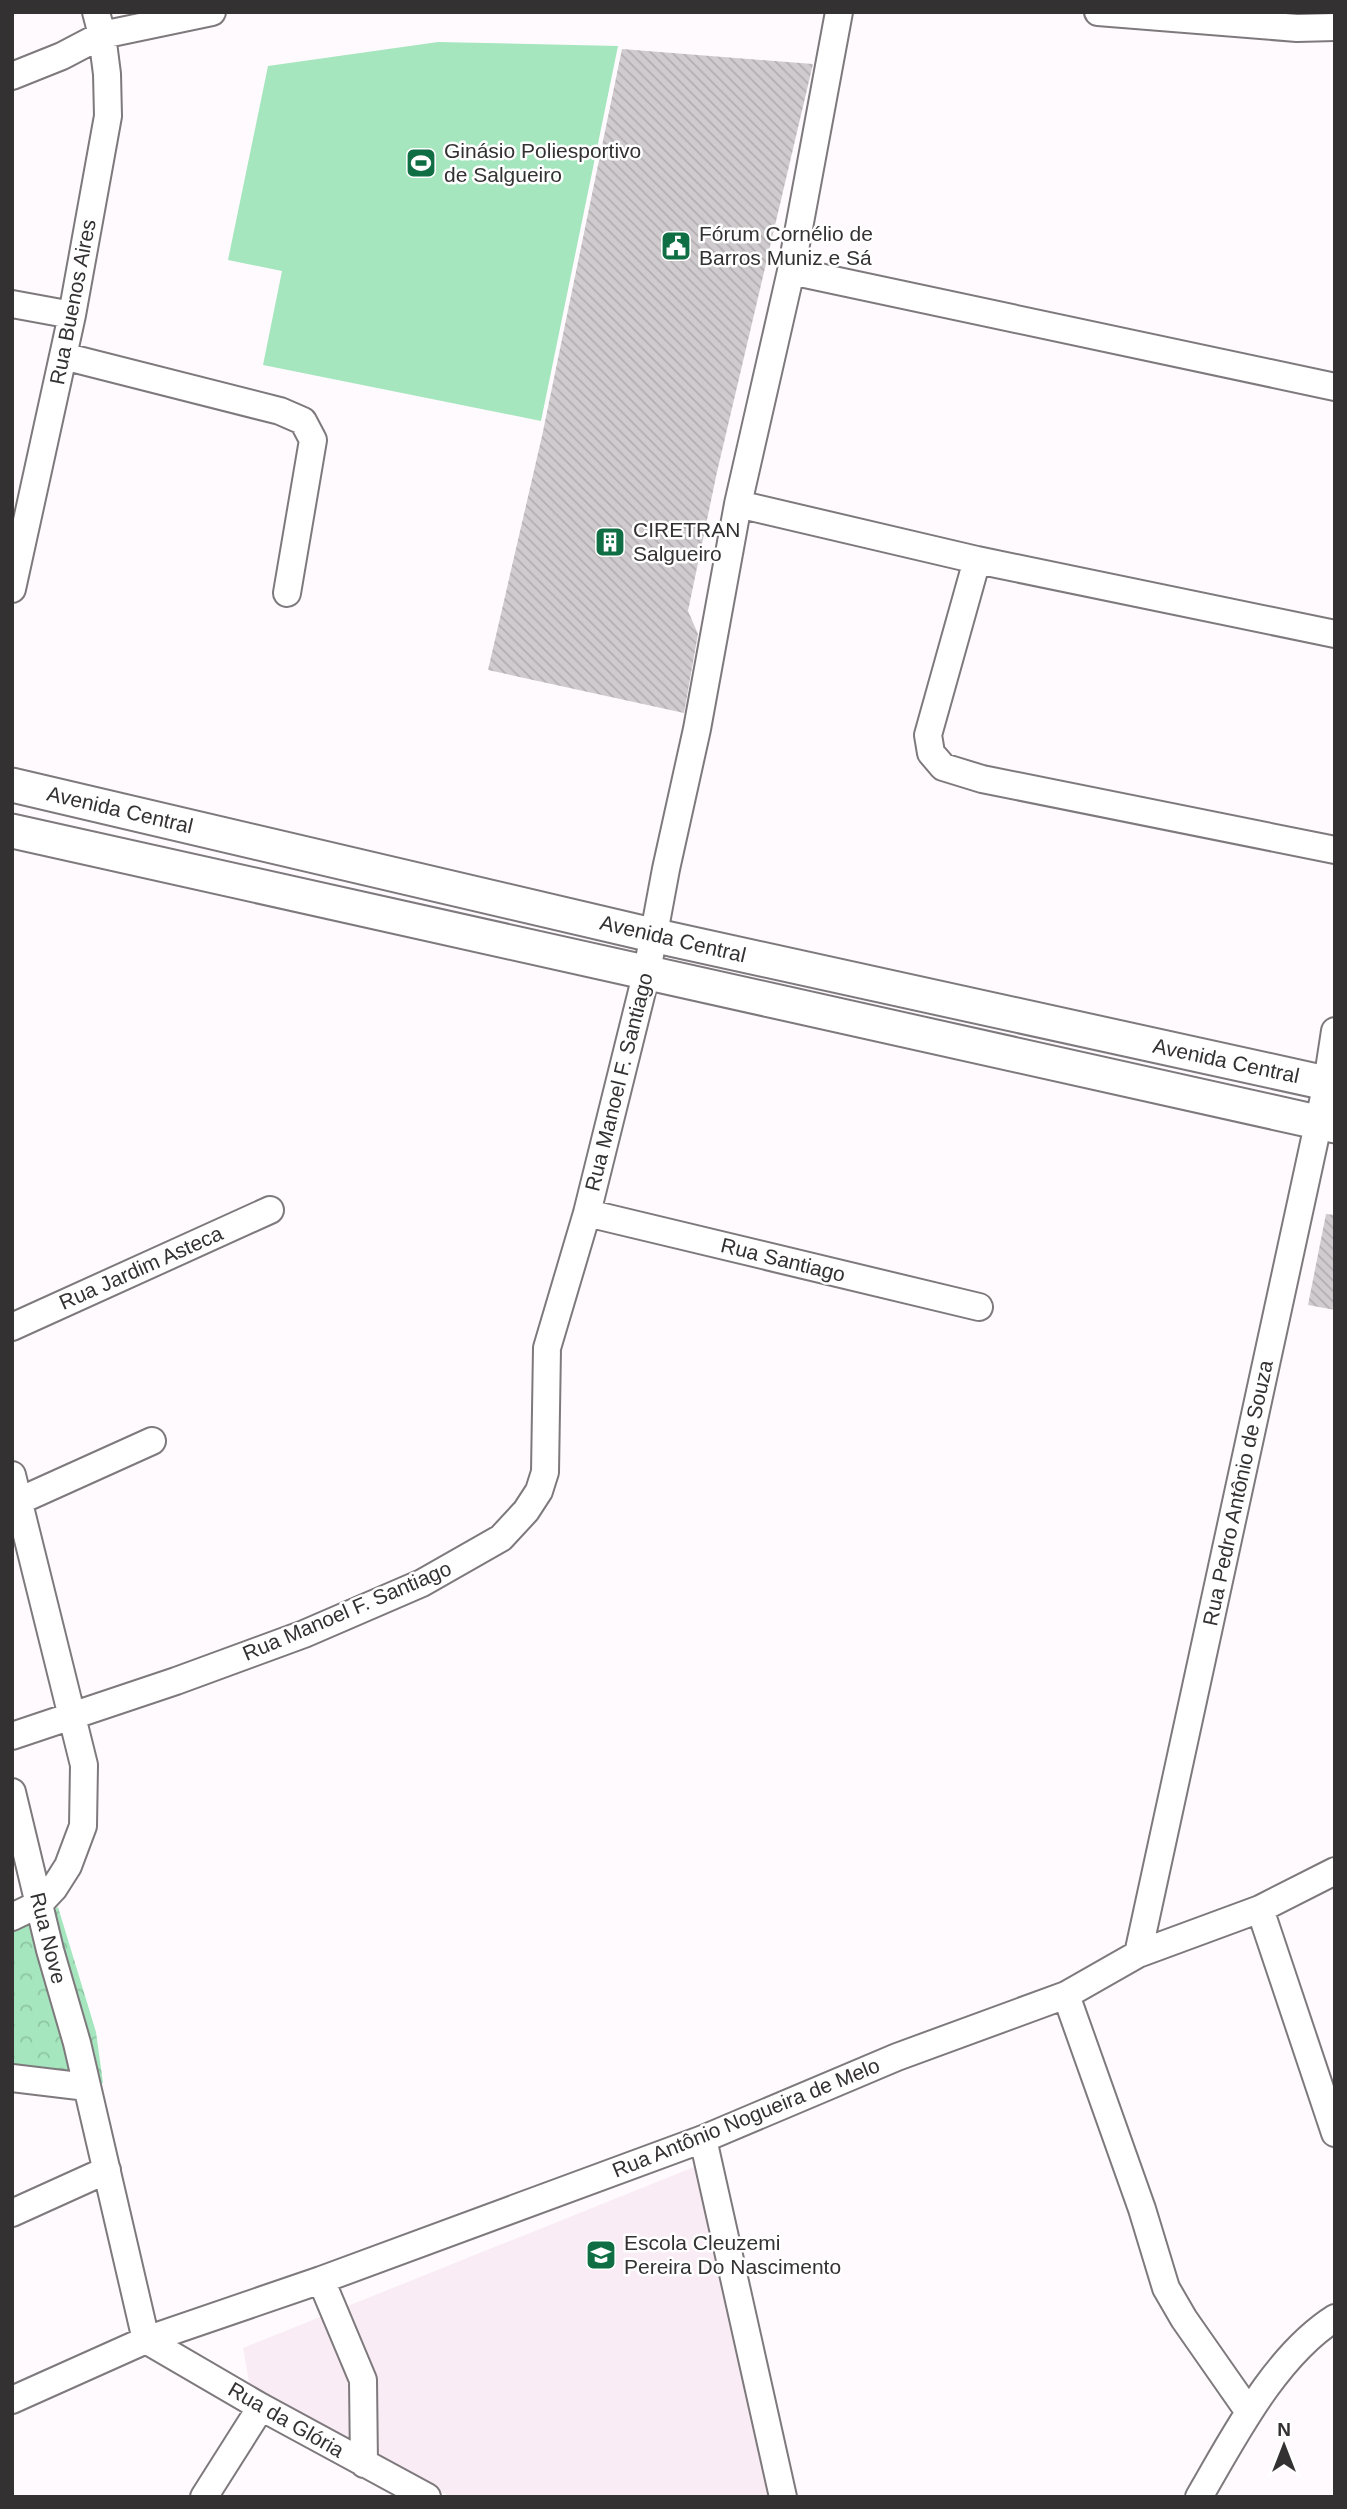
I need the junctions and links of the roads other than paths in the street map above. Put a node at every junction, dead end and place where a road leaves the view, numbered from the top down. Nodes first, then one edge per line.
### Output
1 (212, 12) edge
2 (839, 12) edge
3 (1098, 12) edge
4 (99, 24) edge
5 (1335, 27) edge
6 (12, 76) edge
7 (791, 271) junction
8 (12, 304) edge
9 (72, 315) junction
10 (63, 356) junction
11 (1335, 387) edge
12 (738, 504) junction
13 (977, 560) junction
14 (12, 589) edge
15 (287, 593) dead end
16 (1335, 635) edge
17 (12, 785) edge
18 (12, 831) edge
19 (1335, 850) edge
20 (652, 935) junction
21 (647, 971) junction
22 (1335, 1031) edge
23 (1331, 1084) edge
24 (1326, 1124) edge
25 (270, 1210) dead end
26 (587, 1213) junction
27 (979, 1307) dead end
28 (12, 1327) edge
29 (152, 1441) dead end
30 (12, 1475) edge
31 (19, 1501) junction
32 (72, 1717) junction
33 (12, 1736) edge
34 (12, 1792) edge
35 (1335, 1871) edge
36 (39, 1904) junction
37 (1260, 1909) junction
38 (12, 1917) edge
39 (1138, 1954) junction
40 (1066, 1995) junction
41 (12, 2078) edge
42 (87, 2087) junction
43 (1335, 2133) edge
44 (703, 2139) junction
45 (107, 2170) junction
46 (12, 2213) edge
47 (321, 2280) junction
48 (1335, 2318) edge
49 (146, 2340) junction
50 (12, 2400) edge
51 (261, 2407) junction
52 (1249, 2412) junction
53 (364, 2464) junction
54 (204, 2497) edge
55 (427, 2497) edge
56 (783, 2497) edge
57 (1199, 2497) edge

1 - 4 street
2 - 7 street, Rua Manoel F. Santiago
3 - 5 street
4 - 6 street
4 - 9 street, Rua Buenos Aires
7 - 11 street
7 - 12 street, Rua Manoel F. Santiago
8 - 9 street
9 - 10 street, Rua Buenos Aires
10 - 14 street, Rua Buenos Aires
10 - 15 street
12 - 13 street
12 - 20 street, Rua Manoel F. Santiago
13 - 16 street
13 - 19 street
17 - 20 street, Avenida Central
18 - 21 street, Avenida Central
20 - 21 street, Rua Manoel F. Santiago
20 - 23 street, Avenida Central
21 - 24 street, Avenida Central
21 - 26 street, Rua Manoel F. Santiago
22 - 23 street, Rua Pedro Antônio de Souza
23 - 24 street, Rua Pedro Antônio de Souza
24 - 39 street, Rua Pedro Antônio de Souza
25 - 28 street, Rua Jardim Asteca
26 - 27 street, Rua Santiago
26 - 32 street, Rua Manoel F. Santiago
29 - 31 street
30 - 31 street
31 - 32 street
32 - 33 street, Rua Manoel F. Santiago
32 - 36 street
34 - 36 street, Rua Nove
35 - 37 street, Rua Antônio Nogueira de Melo
36 - 38 street
36 - 42 street, Rua Nove
37 - 39 street, Rua Antônio Nogueira de Melo
37 - 43 street
39 - 40 street, Rua Antônio Nogueira de Melo
40 - 44 street, Rua Antônio Nogueira de Melo
40 - 52 street
41 - 42 street
42 - 45 street, Rua Nove
44 - 47 street, Rua Antônio Nogueira de Melo
44 - 56 street
45 - 46 street
45 - 49 street, Rua Nove
47 - 49 street, Rua Antônio Nogueira de Melo
47 - 53 street
48 - 52 street
49 - 50 street, Rua Antônio Nogueira de Melo
49 - 51 street, Rua da Glória
51 - 53 street, Rua da Glória
51 - 54 street
52 - 57 street
53 - 55 street, Rua da Glória

